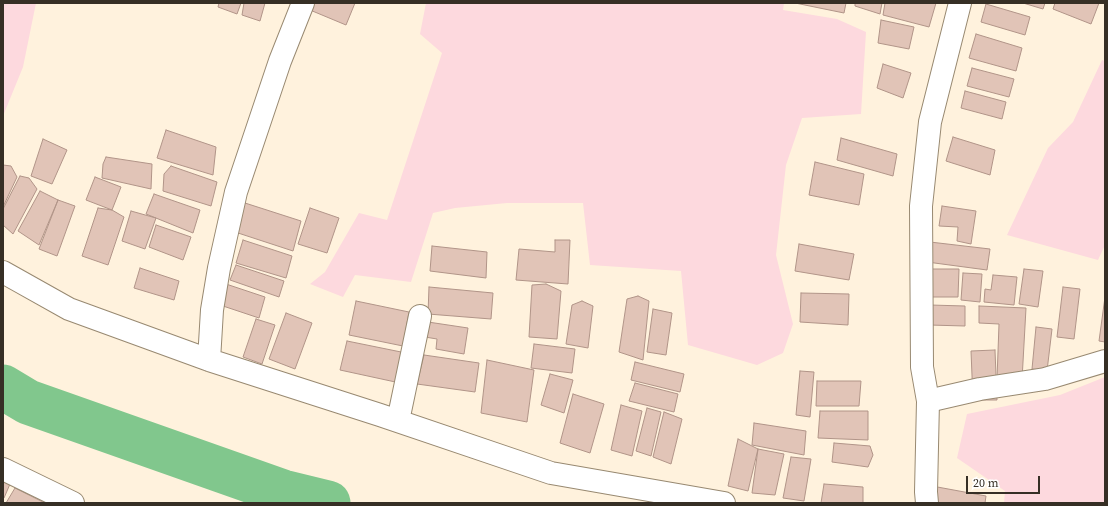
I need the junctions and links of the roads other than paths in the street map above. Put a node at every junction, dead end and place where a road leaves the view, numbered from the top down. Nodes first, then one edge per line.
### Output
1 (303, 3) edge
2 (960, 3) edge
3 (3, 272) edge
4 (420, 316) dead end
5 (209, 360) junction
6 (1105, 362) edge
7 (928, 401) junction
8 (398, 421) junction
9 (3, 469) edge
10 (73, 503) edge
11 (724, 503) edge
12 (927, 503) edge

1 - 5 street
2 - 7 street
3 - 5 street
4 - 8 street
5 - 8 street
6 - 7 street
7 - 12 street
8 - 11 street
9 - 10 street

